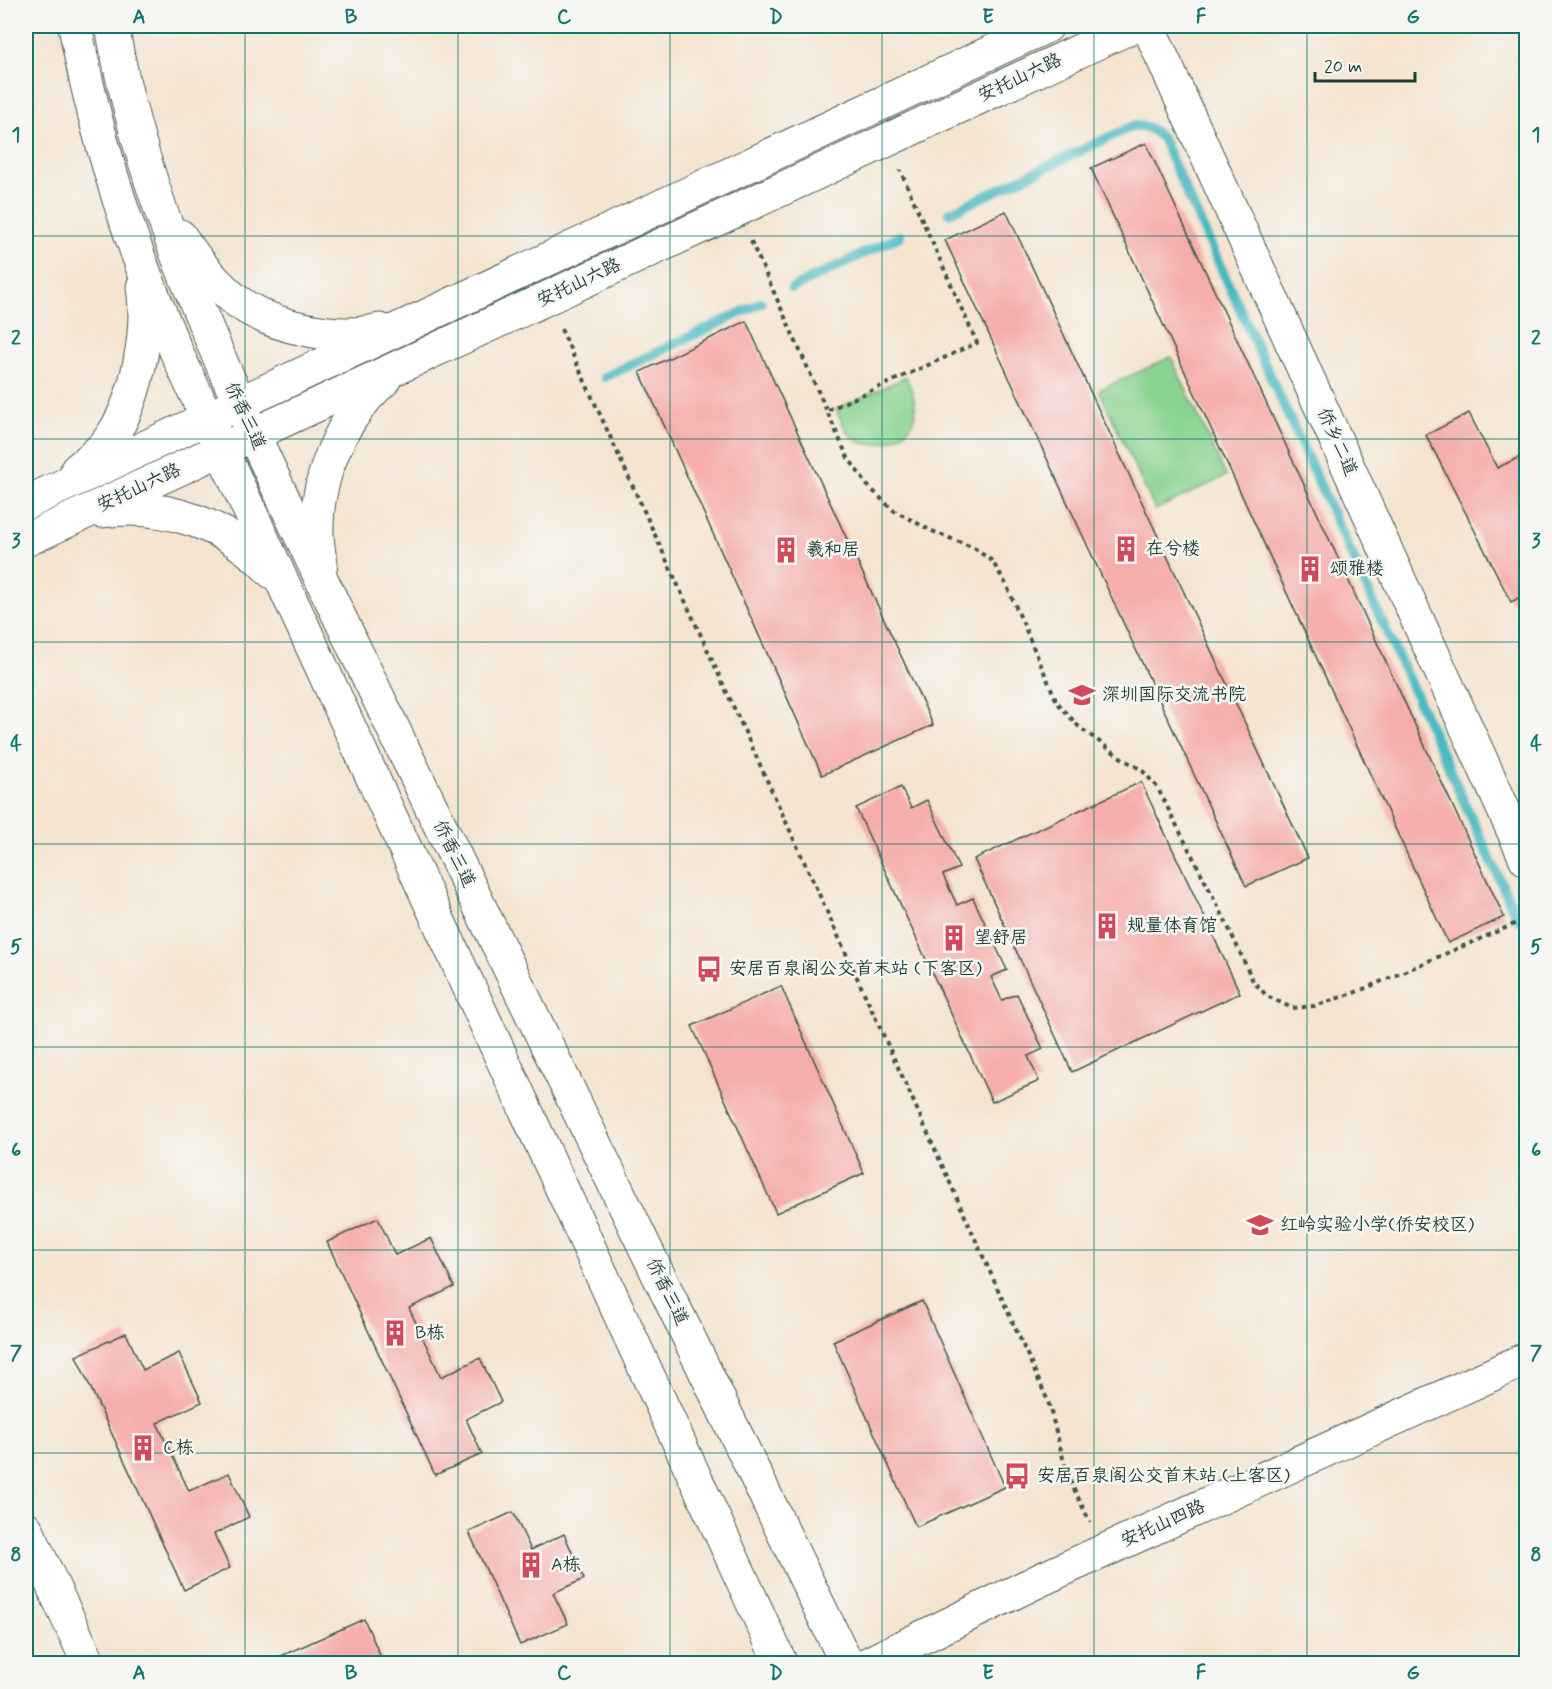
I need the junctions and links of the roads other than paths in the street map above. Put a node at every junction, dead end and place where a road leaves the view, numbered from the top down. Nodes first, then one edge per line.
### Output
1 (75, 26) edge
2 (112, 26) edge
3 (1047, 26) edge
4 (1133, 26) edge
5 (1148, 26) edge
6 (151, 182) junction
7 (135, 250) junction
8 (419, 319) junction
9 (404, 364) junction
10 (239, 403) junction
11 (207, 418) junction
12 (254, 434) junction
13 (221, 449) junction
14 (30, 501) edge
15 (76, 517) junction
16 (26, 540) edge
17 (287, 592) junction
18 (333, 606) junction
19 (1527, 859) edge
20 (1527, 1359) edge
21 (26, 1527) edge
22 (89, 1664) edge
23 (781, 1664) edge
24 (847, 1664) edge
25 (867, 1664) edge

1 - 7 street, 侨香三道
2 - 6 street, 侨香三道
3 - 8 street, 安托山六路
4 - 9 street, 安托山六路
5 - 19 street, 侨乡二道
6 - 8 street
6 - 10 street, 侨香三道
7 - 11 street, 侨香三道
7 - 14 street
8 - 10 street, 安托山六路
9 - 12 street, 安托山六路
9 - 18 street
10 - 11 street, 安托山六路
10 - 12 street, 侨香三道
11 - 13 street, 侨香三道
11 - 14 street, 安托山六路
12 - 13 street, 安托山六路
12 - 18 street, 侨香三道
13 - 15 street, 安托山六路
13 - 17 street, 侨香三道
15 - 16 street, 安托山六路
15 - 17 street
17 - 23 street, 侨香三道
18 - 24 street, 侨香三道
20 - 25 street, 安托山四路
21 - 22 street

